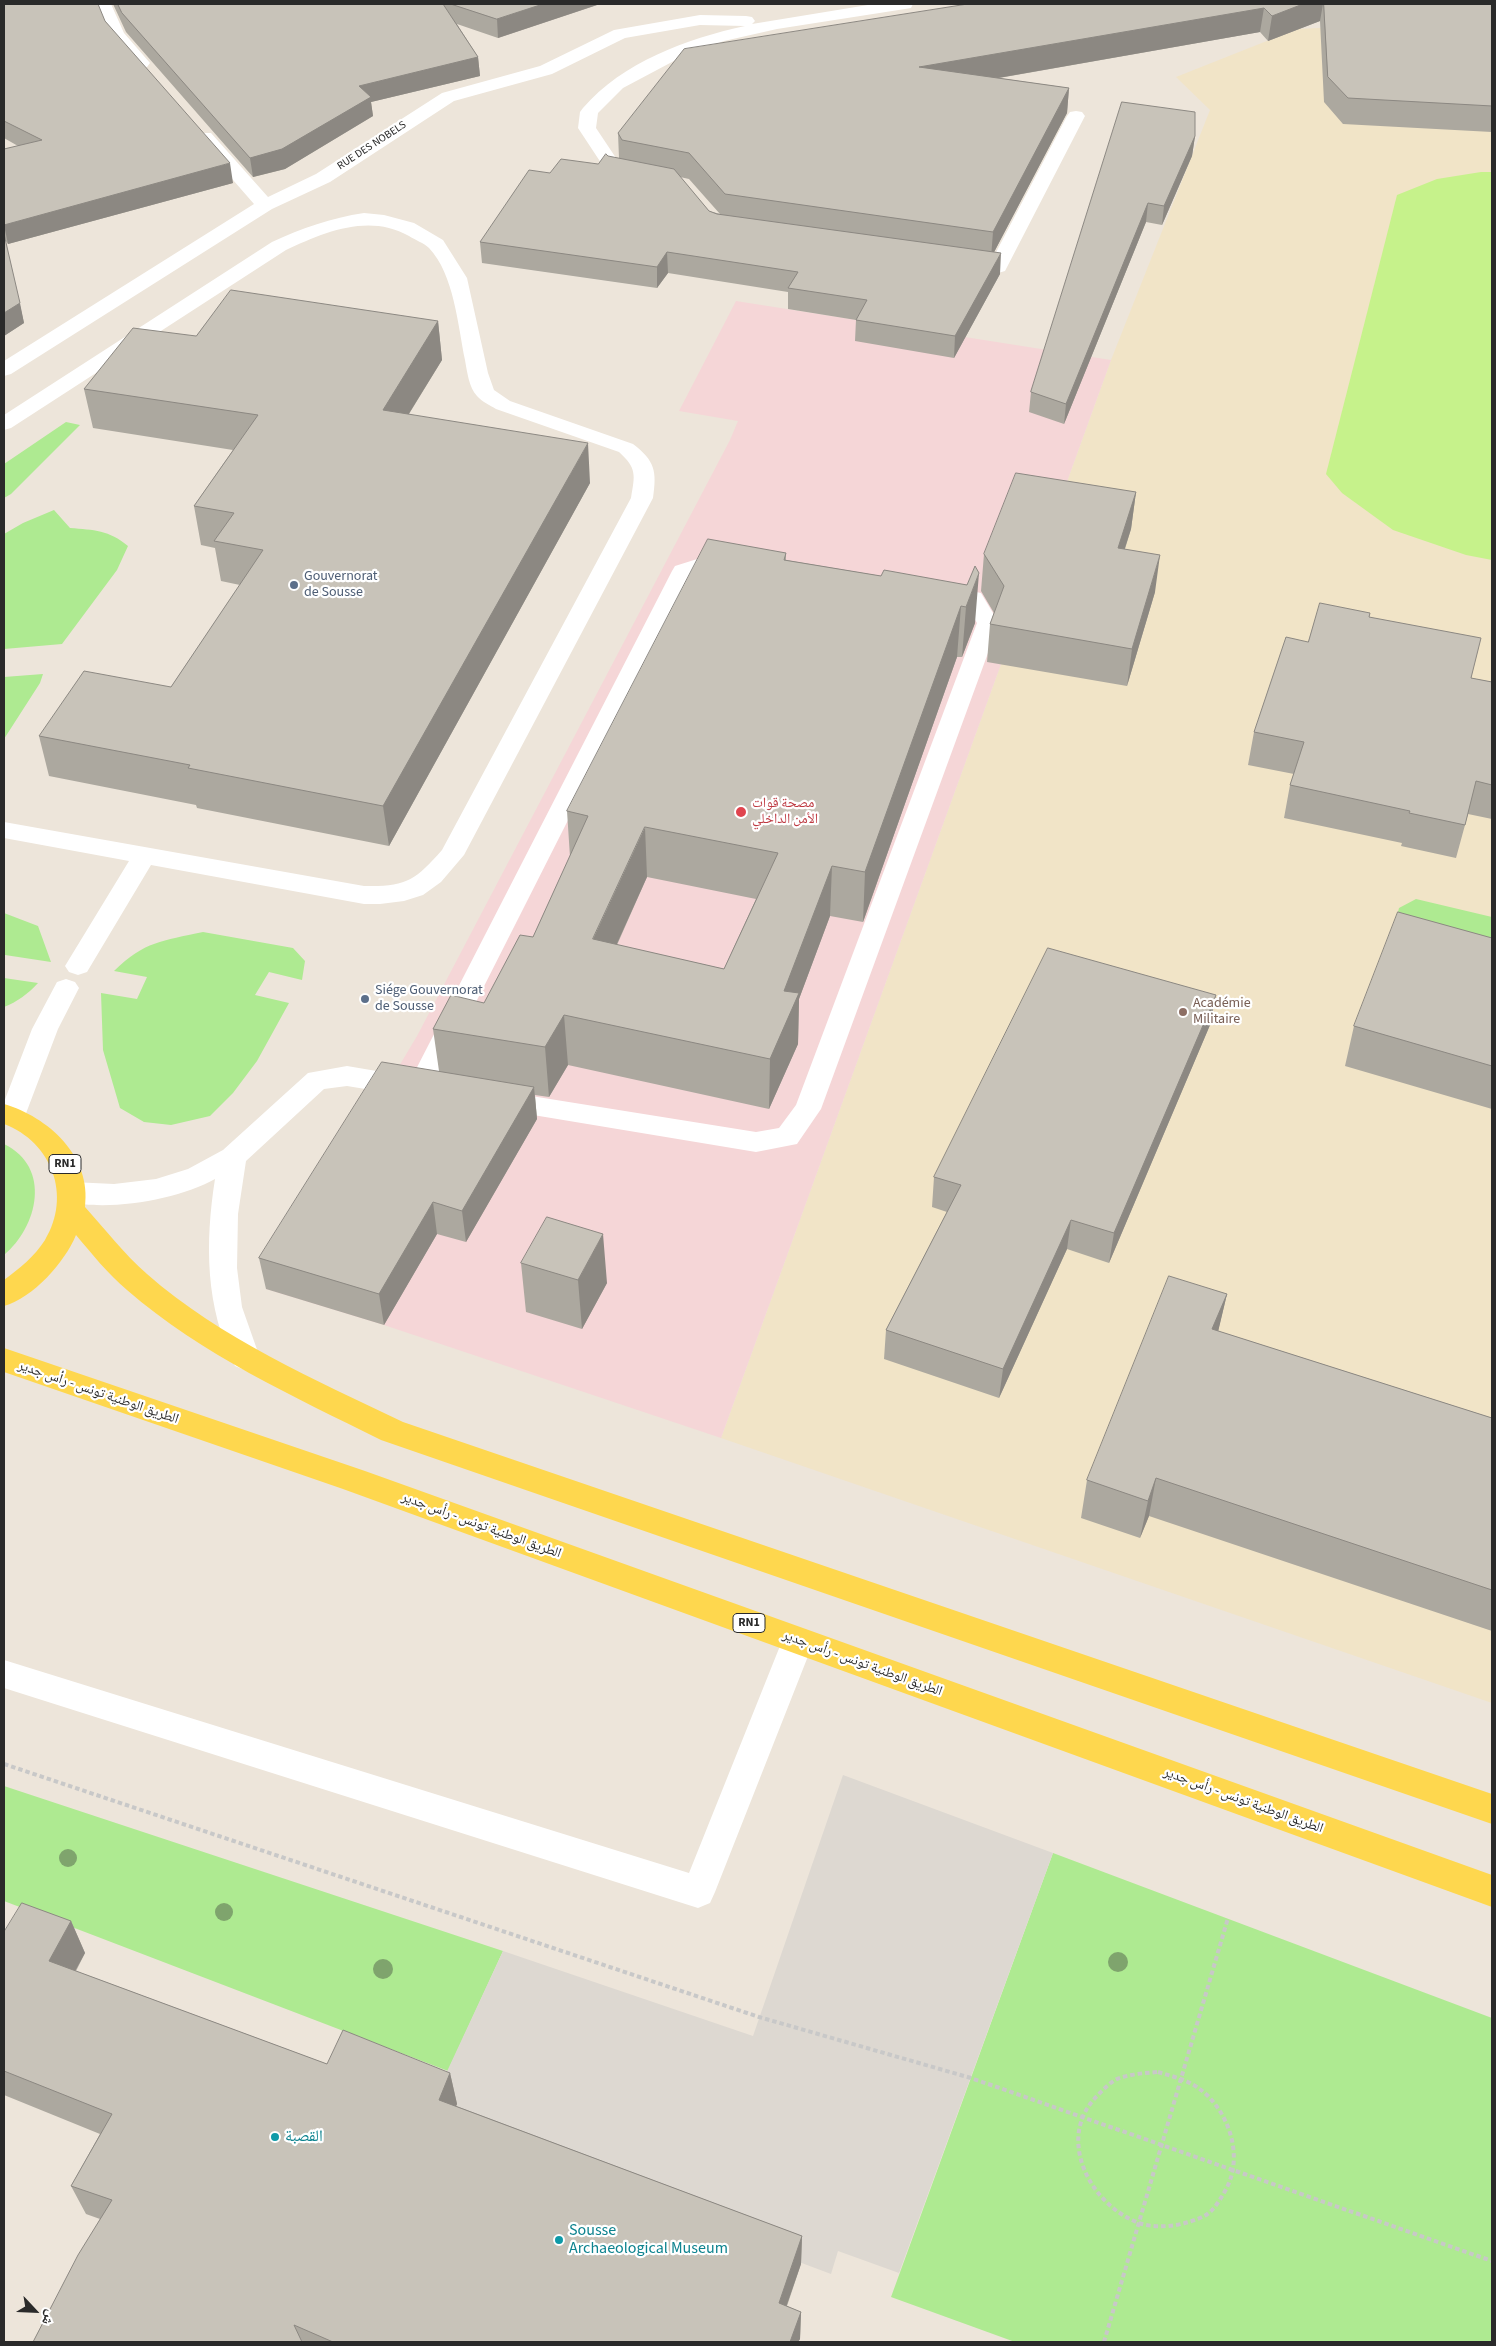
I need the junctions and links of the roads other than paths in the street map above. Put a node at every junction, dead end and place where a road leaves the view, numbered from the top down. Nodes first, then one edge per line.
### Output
1 (103, 4) edge
2 (812, 4) edge
3 (905, 4) edge
4 (776, 24) junction
5 (155, 79) edge
6 (1076, 116) dead end
7 (194, 124) edge
8 (653, 178) edge
9 (265, 205) junction
10 (950, 260) edge
11 (4, 370) edge
12 (4, 424) edge
13 (748, 555) edge
14 (924, 589) edge
15 (4, 830) edge
16 (145, 855) junction
17 (420, 1088) junction
18 (449, 1093) edge
19 (477, 1097) edge
20 (8, 1115) edge
21 (233, 1157) junction
22 (71, 1201) junction
23 (4, 1295) edge
24 (245, 1358) junction
25 (4, 1360) edge
26 (798, 1641) junction
27 (4, 1674) edge
28 (1492, 1808) edge
29 (1492, 1891) edge

1 - 5 street
2 - 4 street
3 - 4 street
4 - 8 street
4 - 9 street, RUE DES NOBELS
6 - 10 street
7 - 9 street
9 - 11 street, RUE DES NOBELS
12 - 16 street
13 - 17 street
14 - 19 street
15 - 16 street
16 - 20 street
17 - 18 street
17 - 21 street
20 - 22 main road, RN1
21 - 22 street
21 - 24 street
22 - 23 main road
22 - 24 main road, RN1
24 - 28 main road, RN1
25 - 26 main road, الطريق الوطنية تونس - رأس جدير / RN1
26 - 27 street
26 - 29 main road, الطريق الوطنية تونس - رأس جدير / RN1

